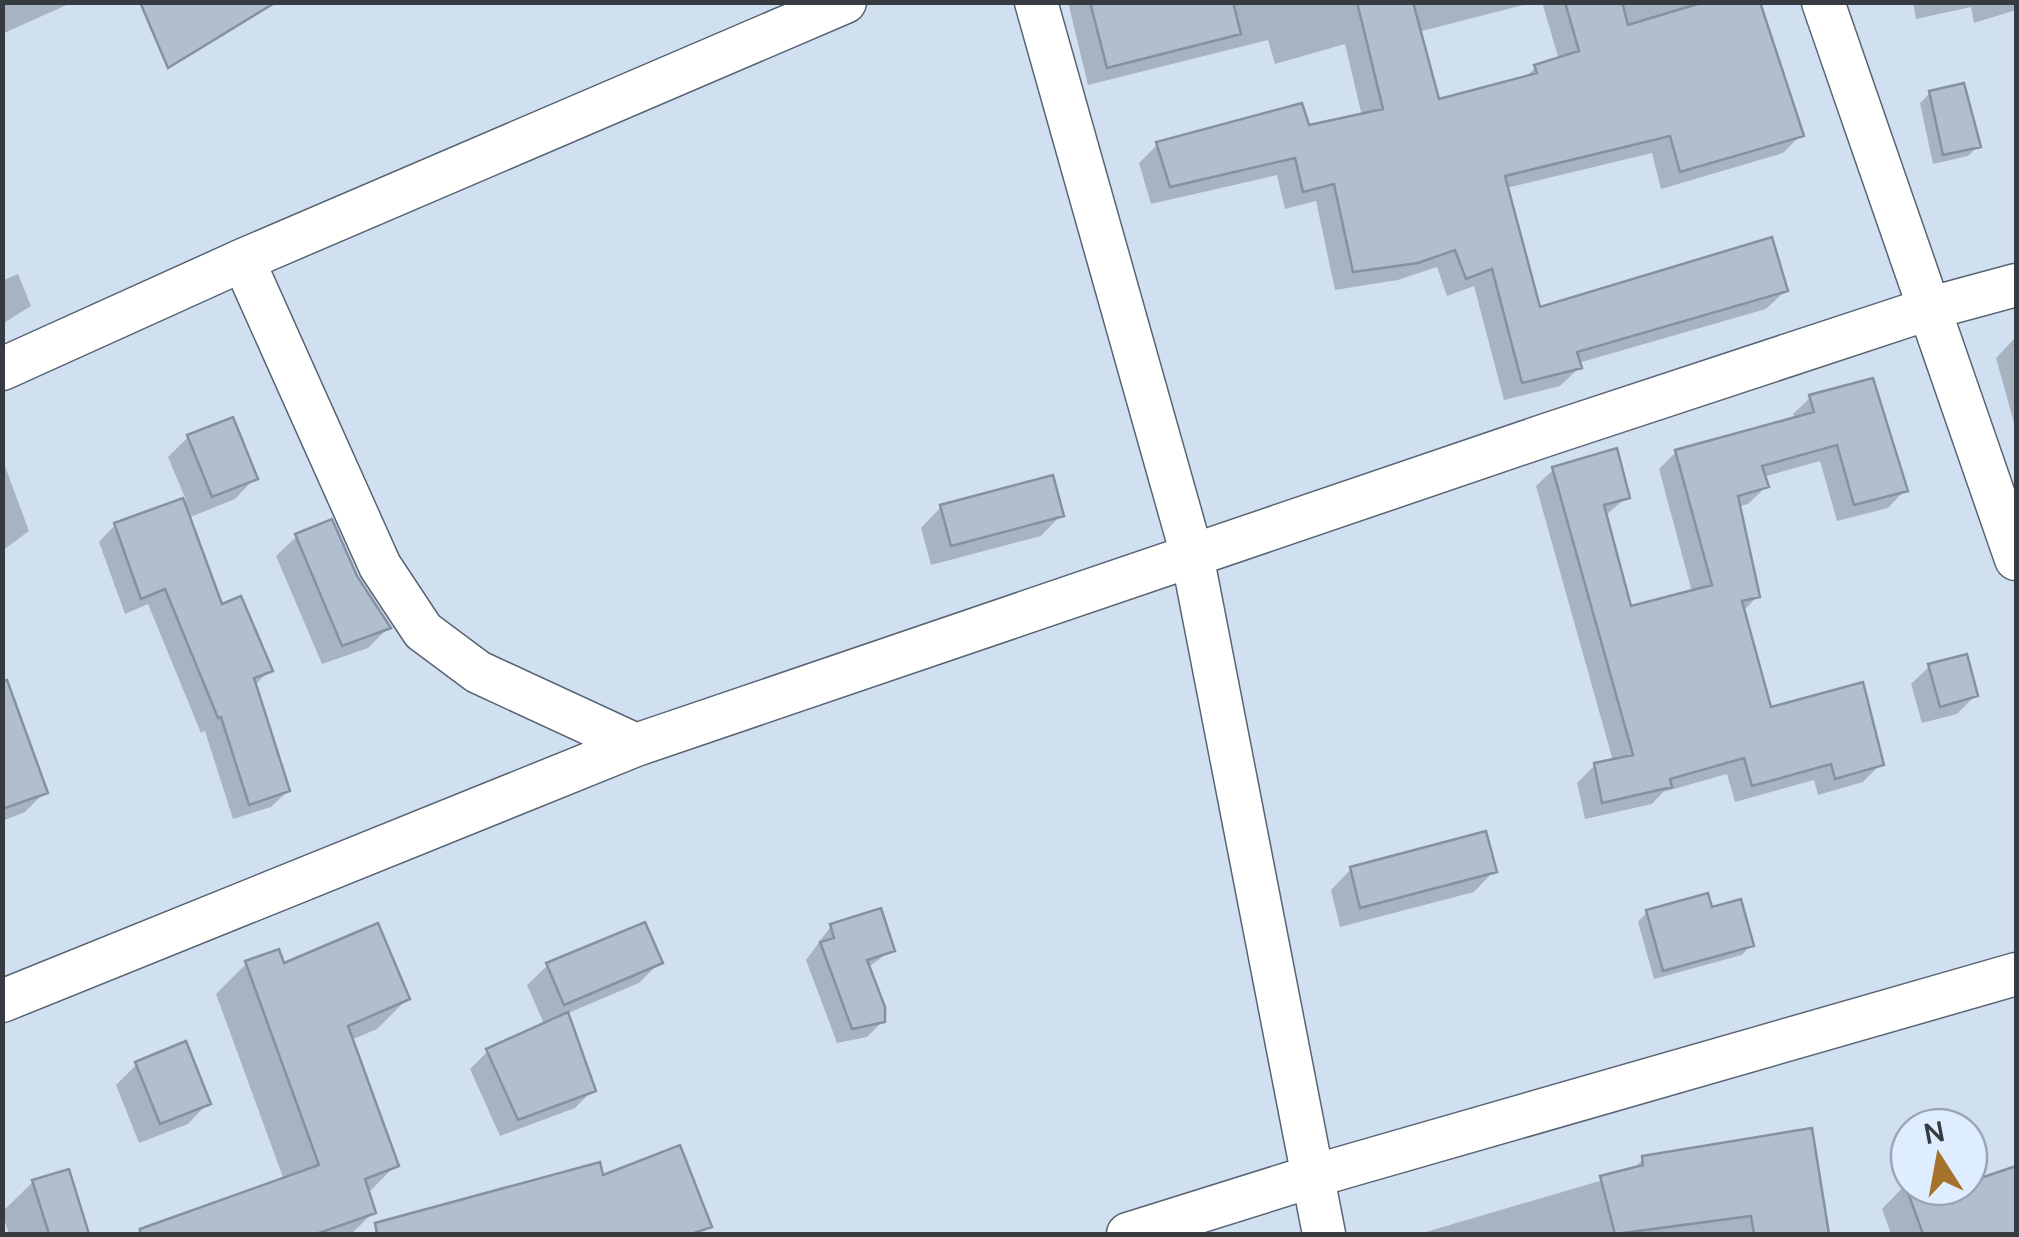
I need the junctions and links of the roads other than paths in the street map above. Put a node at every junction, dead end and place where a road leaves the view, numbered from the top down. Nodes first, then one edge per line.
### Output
1 (846, 2) edge
2 (1036, 2) edge
3 (1822, 2) edge
4 (243, 260) junction
5 (2016, 285) edge
6 (1932, 308) junction
7 (2, 370) edge
8 (1192, 555) junction
9 (2016, 559) edge
10 (636, 745) junction
11 (2016, 974) edge
12 (2, 1001) edge
13 (1310, 1177) junction
14 (1128, 1234) edge
15 (1324, 1234) edge

1 - 4 street
2 - 8 street
3 - 6 street
4 - 7 street
4 - 10 street
5 - 6 street
6 - 8 street
6 - 9 street
8 - 10 street
8 - 13 street
10 - 12 street
11 - 13 street
13 - 14 street
13 - 15 street

